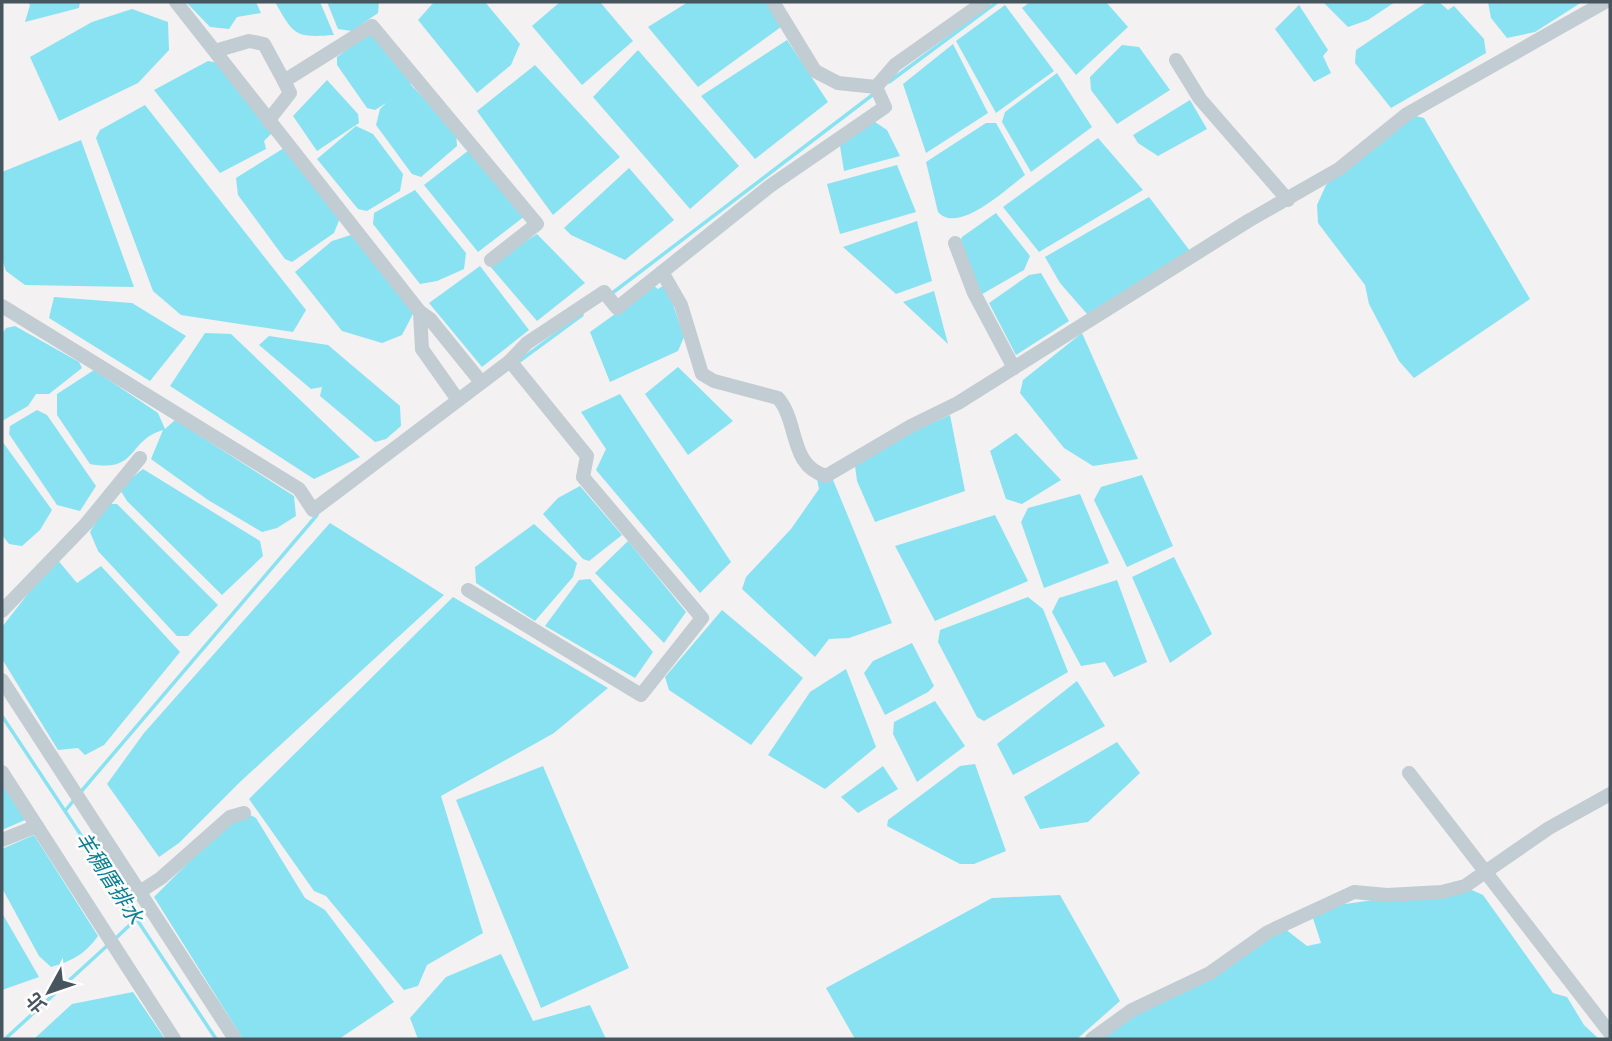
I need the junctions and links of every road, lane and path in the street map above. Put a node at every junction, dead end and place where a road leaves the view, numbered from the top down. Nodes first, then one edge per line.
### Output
1 (176, 2) edge
2 (773, 2) edge
3 (984, 2) edge
4 (1605, 2) edge
5 (215, 51) junction
6 (1175, 60) dead end
7 (284, 80) junction
8 (878, 93) junction
9 (268, 121) junction
10 (1288, 200) junction
11 (955, 243) dead end
12 (491, 260) dead end
13 (662, 272) junction
14 (2, 306) edge
15 (419, 312) junction
16 (510, 361) junction
17 (1014, 368) junction
18 (481, 382) junction
19 (458, 400) junction
20 (140, 458) dead end
21 (468, 590) dead end
22 (2, 611) edge
23 (2, 680) edge
24 (2, 772) edge
25 (1409, 773) dead end
26 (1610, 794) edge
27 (244, 813) dead end
28 (37, 825) junction
29 (2, 841) edge
30 (1487, 873) junction
31 (141, 891) junction
32 (1610, 1033) edge
33 (174, 1039) edge
34 (235, 1039) edge
35 (1092, 1039) edge

1 - 5 street
2 - 8 street
3 - 8 street
4 - 10 street
5 - 7 street
5 - 9 street
6 - 10 street
7 - 9 street
7 - 12 street
8 - 13 street
9 - 15 street
10 - 17 street
11 - 17 street
13 - 16 street
13 - 17 street
14 - 19 street
15 - 18 street
15 - 19 street
16 - 18 street
16 - 21 street
18 - 19 street
20 - 22 street
23 - 31 street
24 - 28 street
25 - 30 street
26 - 30 street
27 - 31 street
28 - 29 street
28 - 33 street
30 - 32 street
30 - 35 street
31 - 34 street

